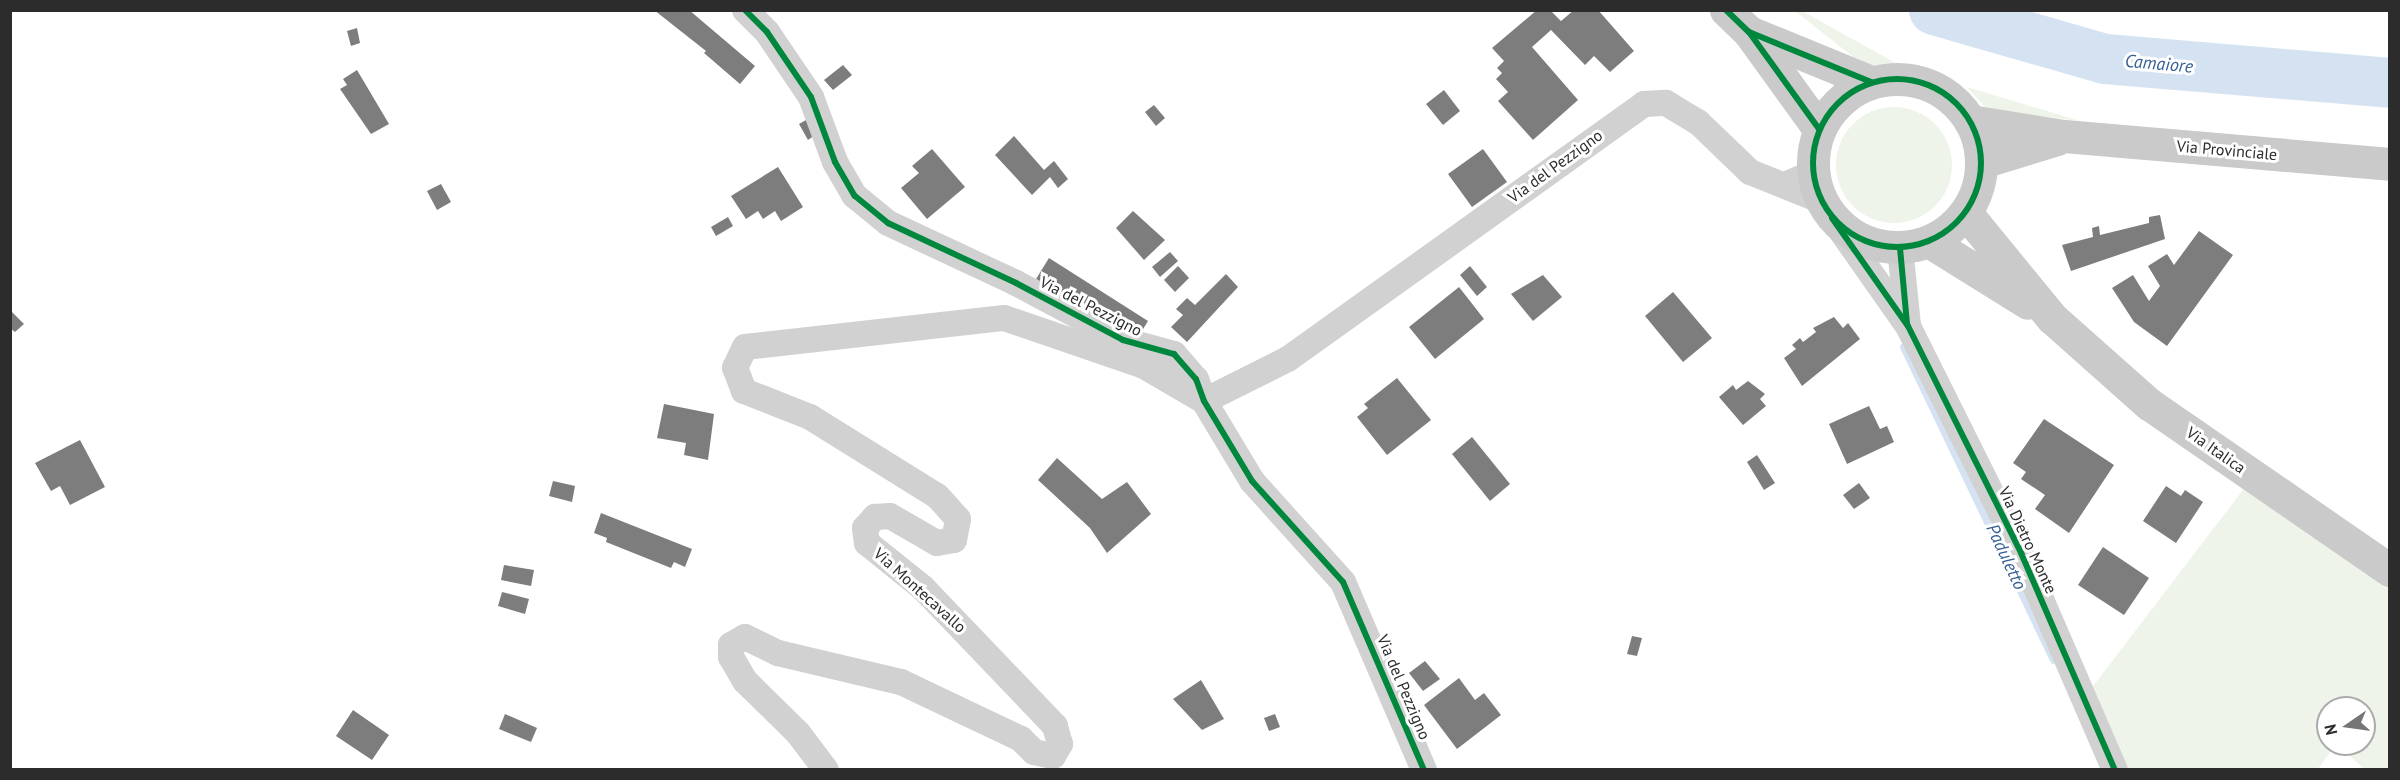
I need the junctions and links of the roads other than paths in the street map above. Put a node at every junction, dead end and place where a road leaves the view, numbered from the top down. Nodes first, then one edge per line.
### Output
1 (745, 10) edge
2 (1738, 21) edge
3 (1871, 82) junction
4 (1970, 121) junction
5 (1819, 129) junction
6 (2064, 136) junction
7 (1982, 162) junction
8 (2390, 164) edge
9 (1813, 194) junction
10 (1966, 213) junction
11 (1915, 245) junction
12 (2052, 318) junction
13 (1908, 326) junction
14 (1204, 400) junction
15 (2390, 570) edge
16 (826, 770) edge
17 (1424, 770) edge
18 (2115, 770) edge

1 - 14 street, Via del Pezzigno
2 - 3 main road
2 - 5 main road
3 - 4 main road
3 - 5 main road
4 - 6 main road, Via Provinciale
4 - 7 main road
5 - 9 main road
6 - 7 main road, Via Provinciale
6 - 8 main road, Via Provinciale
7 - 10 main road
9 - 11 main road
9 - 13 street, Via Dietro Monte
9 - 14 street, Via del Pezzigno
10 - 11 main road
10 - 12 main road, Via Italica
11 - 12 main road, Via Italica
11 - 13 street, Via Dietro Monte
12 - 15 main road, Via Italica
13 - 18 street, Via Dietro Monte
14 - 16 street, Via Montecavallo
14 - 17 street, Via del Pezzigno

